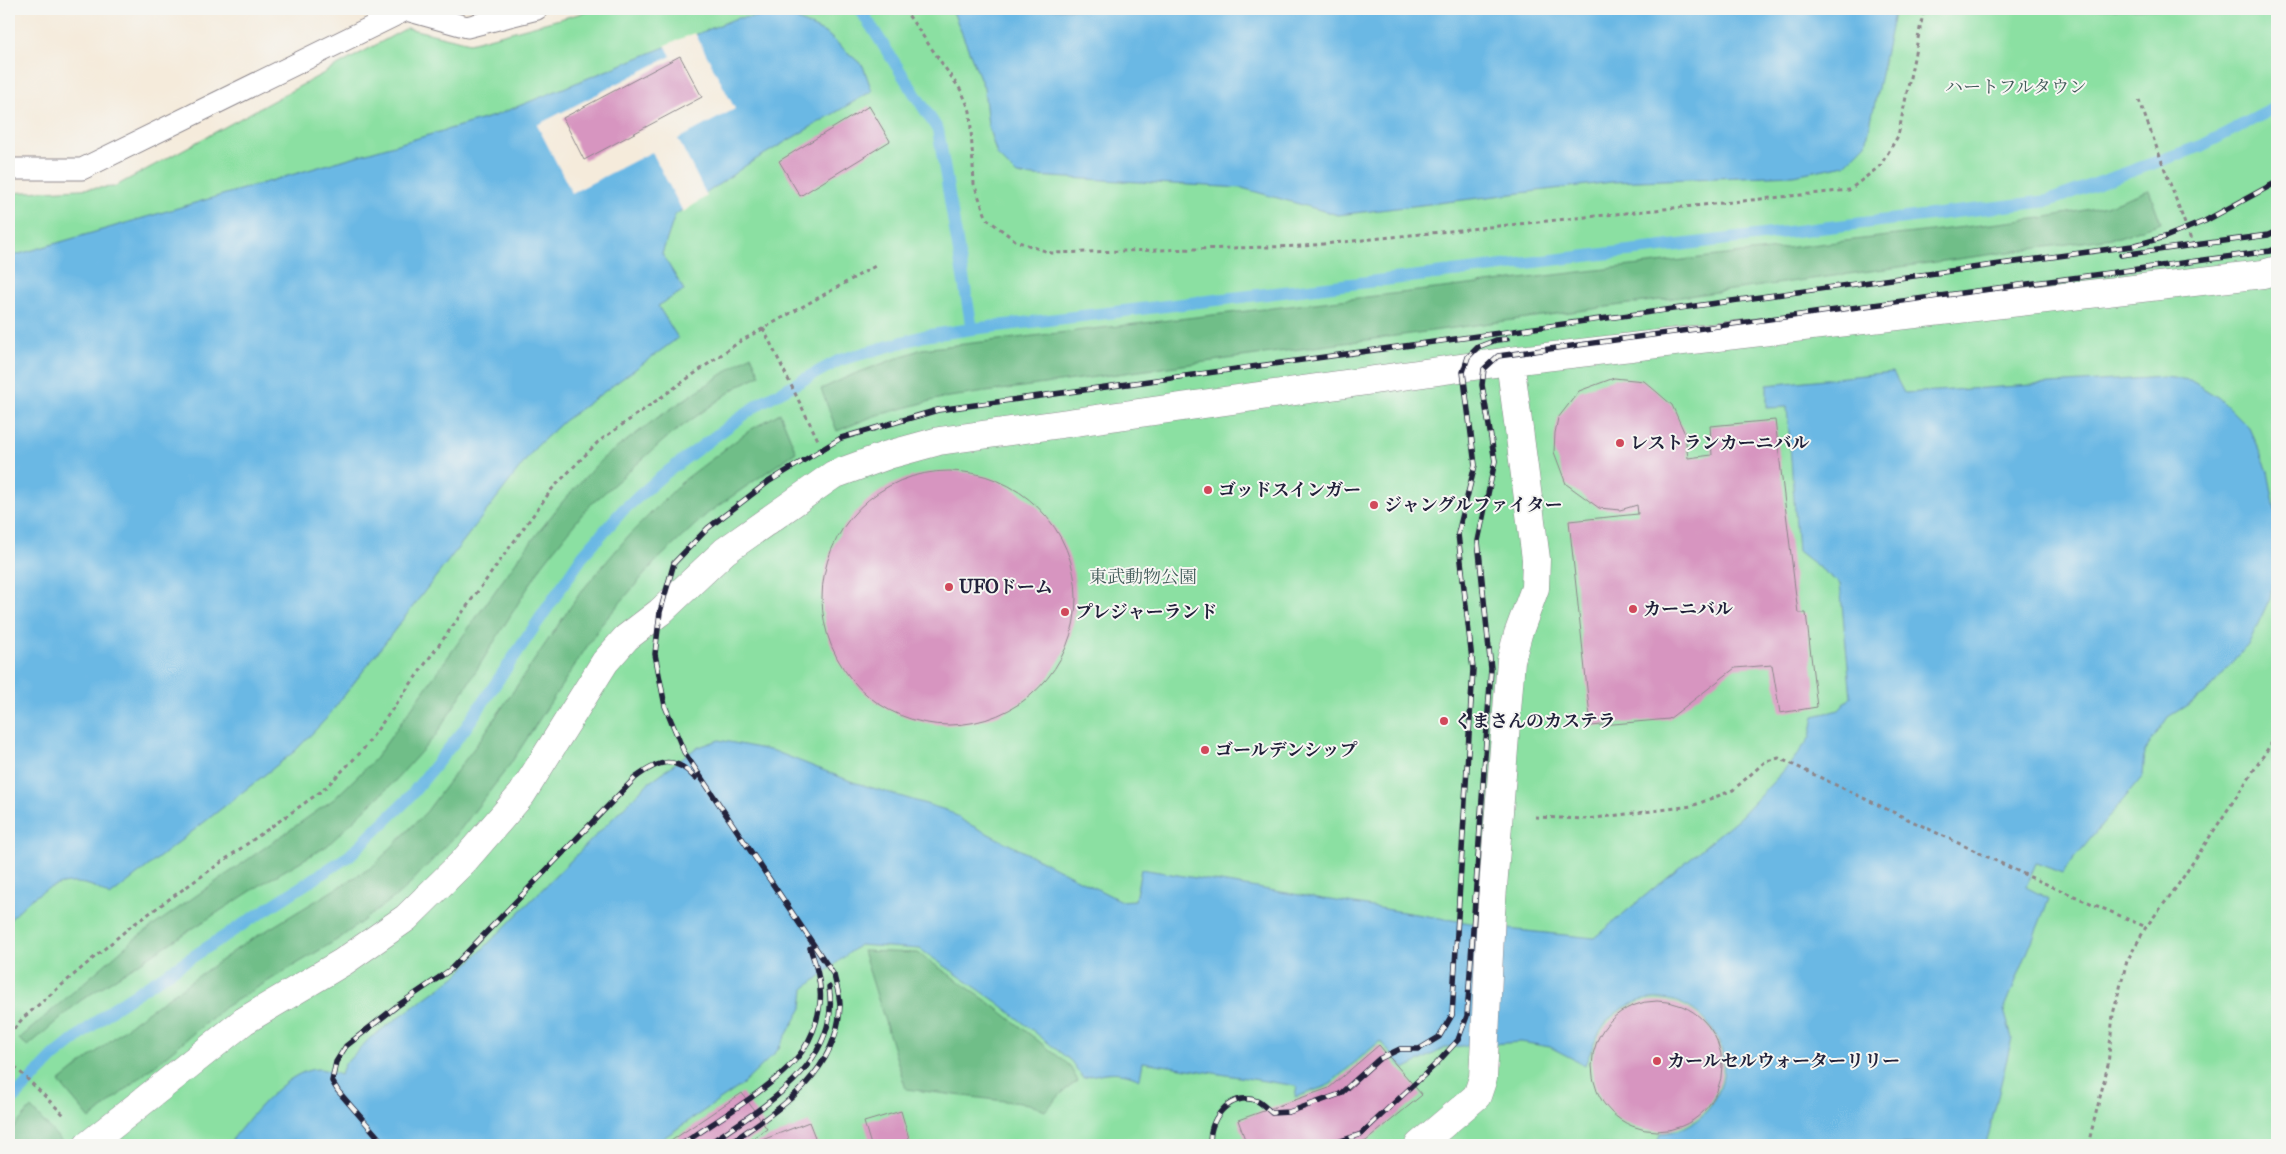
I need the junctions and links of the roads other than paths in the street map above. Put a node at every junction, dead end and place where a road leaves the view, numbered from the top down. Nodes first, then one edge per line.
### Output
1 (537, 9) edge
2 (9, 170) edge
3 (2277, 270) edge
4 (1510, 361) junction
5 (88, 1145) edge
6 (1419, 1145) edge

1 - 2 lane
3 - 4 street
4 - 5 street
4 - 6 street

